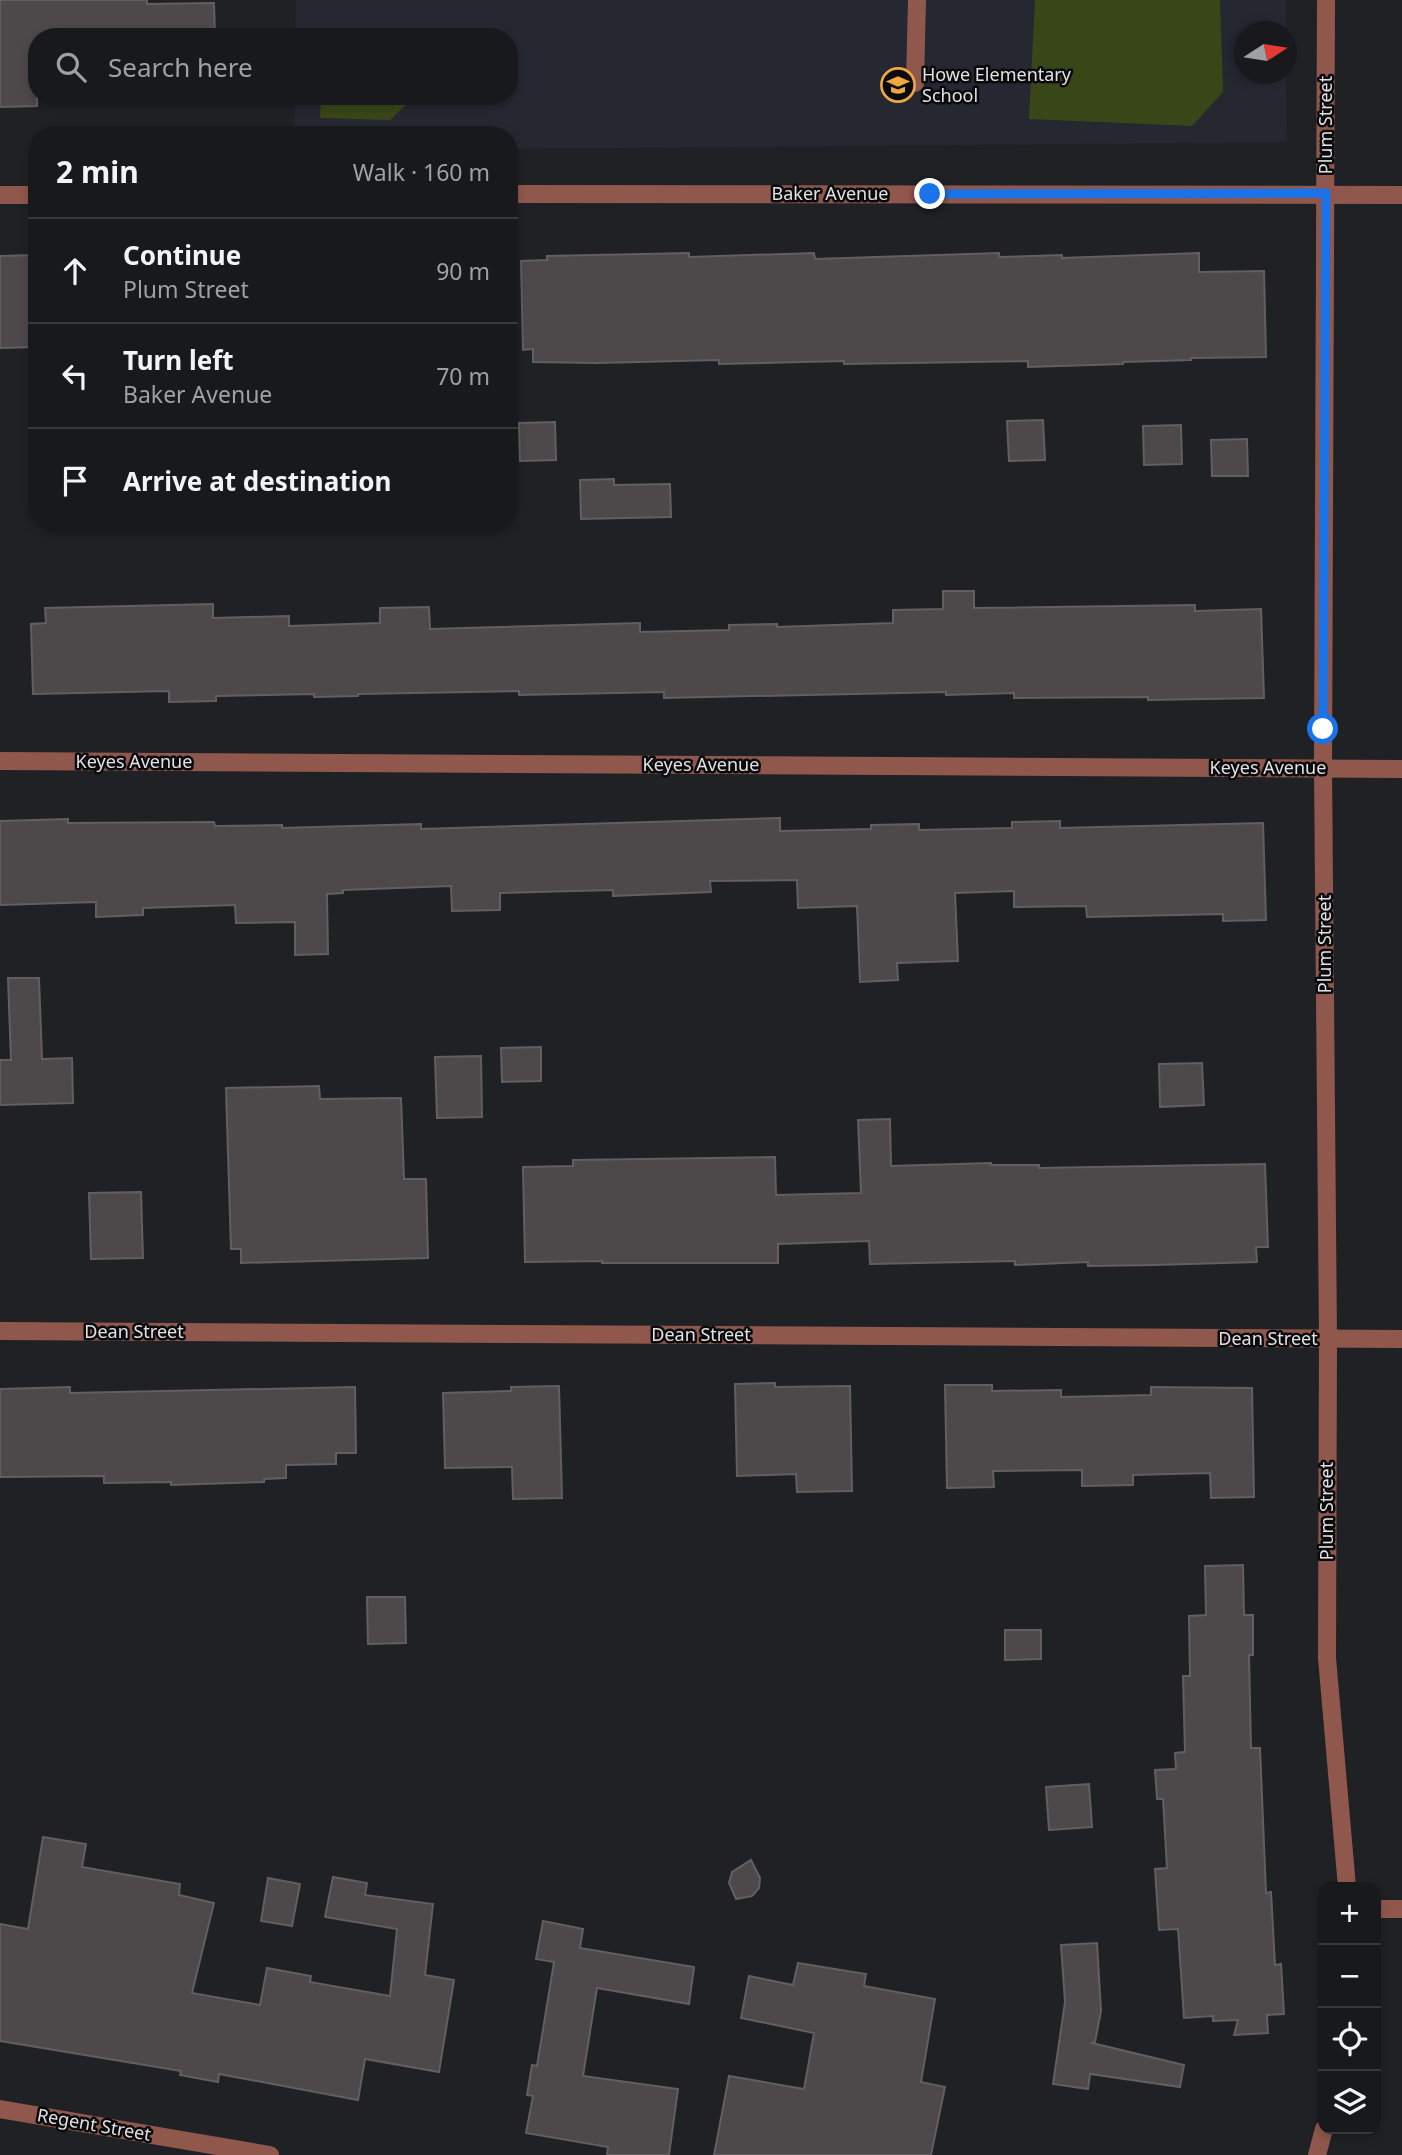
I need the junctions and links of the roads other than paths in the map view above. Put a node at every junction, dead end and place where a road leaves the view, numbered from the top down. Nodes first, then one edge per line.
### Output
1 (917, 0) edge
2 (1326, 0) edge
3 (915, 83) dead end
4 (1326, 193) junction
5 (518, 194) edge
6 (1402, 194) edge
7 (0, 195) edge
8 (28, 195) edge
9 (0, 761) edge
10 (1323, 768) junction
11 (1402, 769) edge
12 (0, 1331) edge
13 (1328, 1339) junction
14 (1402, 1339) edge
15 (1347, 1882) edge
16 (1381, 1909) edge
17 (1402, 1909) edge
18 (0, 2109) edge
19 (1323, 2134) edge
20 (270, 2155) edge
21 (1317, 2155) edge

1 - 3 street
2 - 4 street, Plum Street
4 - 5 street, Baker Avenue
4 - 6 street, Baker Avenue
4 - 10 street, Plum Street
7 - 8 street
9 - 10 street, Keyes Avenue
10 - 11 street, Keyes Avenue
10 - 13 street, Plum Street
12 - 13 street, Dean Street
13 - 14 street, Dean Street
13 - 15 street, Plum Street
16 - 17 street
18 - 20 street, Regent Street
19 - 21 street

